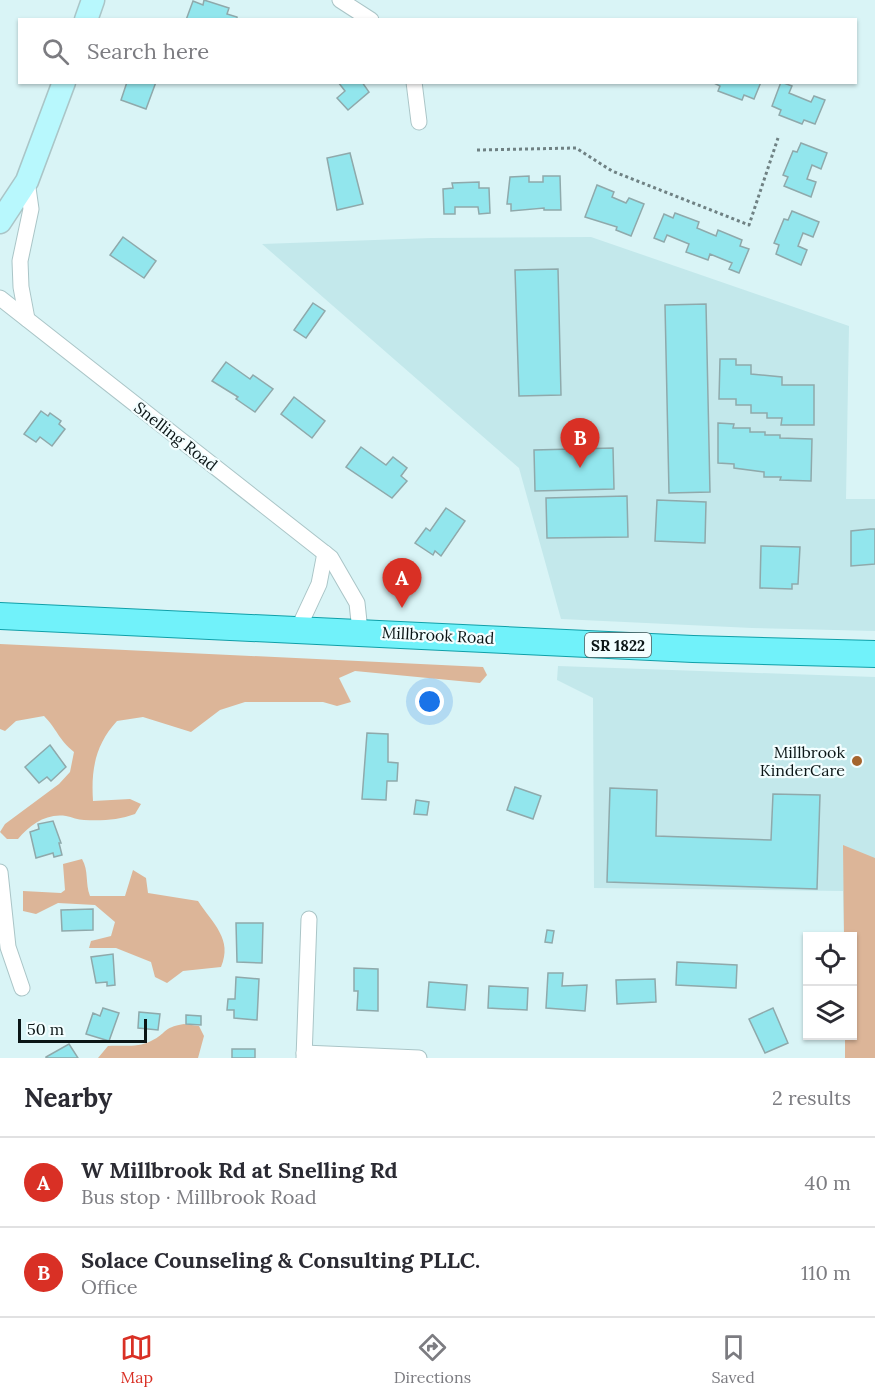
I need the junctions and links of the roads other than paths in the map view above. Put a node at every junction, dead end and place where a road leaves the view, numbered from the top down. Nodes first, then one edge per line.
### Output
1 (93, 0) edge
2 (340, 0) edge
3 (87, 18) edge
4 (368, 18) edge
5 (63, 84) edge
6 (414, 84) edge
7 (419, 122) dead end
8 (27, 180) junction
9 (0, 222) edge
10 (0, 298) edge
11 (27, 319) junction
12 (325, 553) junction
13 (0, 616) edge
14 (298, 629) junction
15 (360, 631) junction
16 (875, 654) edge
17 (0, 872) edge
18 (309, 919) dead end
19 (22, 988) dead end
20 (304, 1055) edge
21 (419, 1058) edge

1 - 3 street
2 - 4 street
5 - 8 street
6 - 7 street
8 - 9 street
8 - 11 street
10 - 11 street, Snelling Road
11 - 12 street, Snelling Road
12 - 14 street
12 - 15 street, Snelling Road
13 - 14 main road, Millbrook Road / SR 1822
14 - 15 main road, Millbrook Road / SR 1822
15 - 16 main road, Millbrook Road / SR 1822
17 - 19 street
18 - 20 street
20 - 21 street

